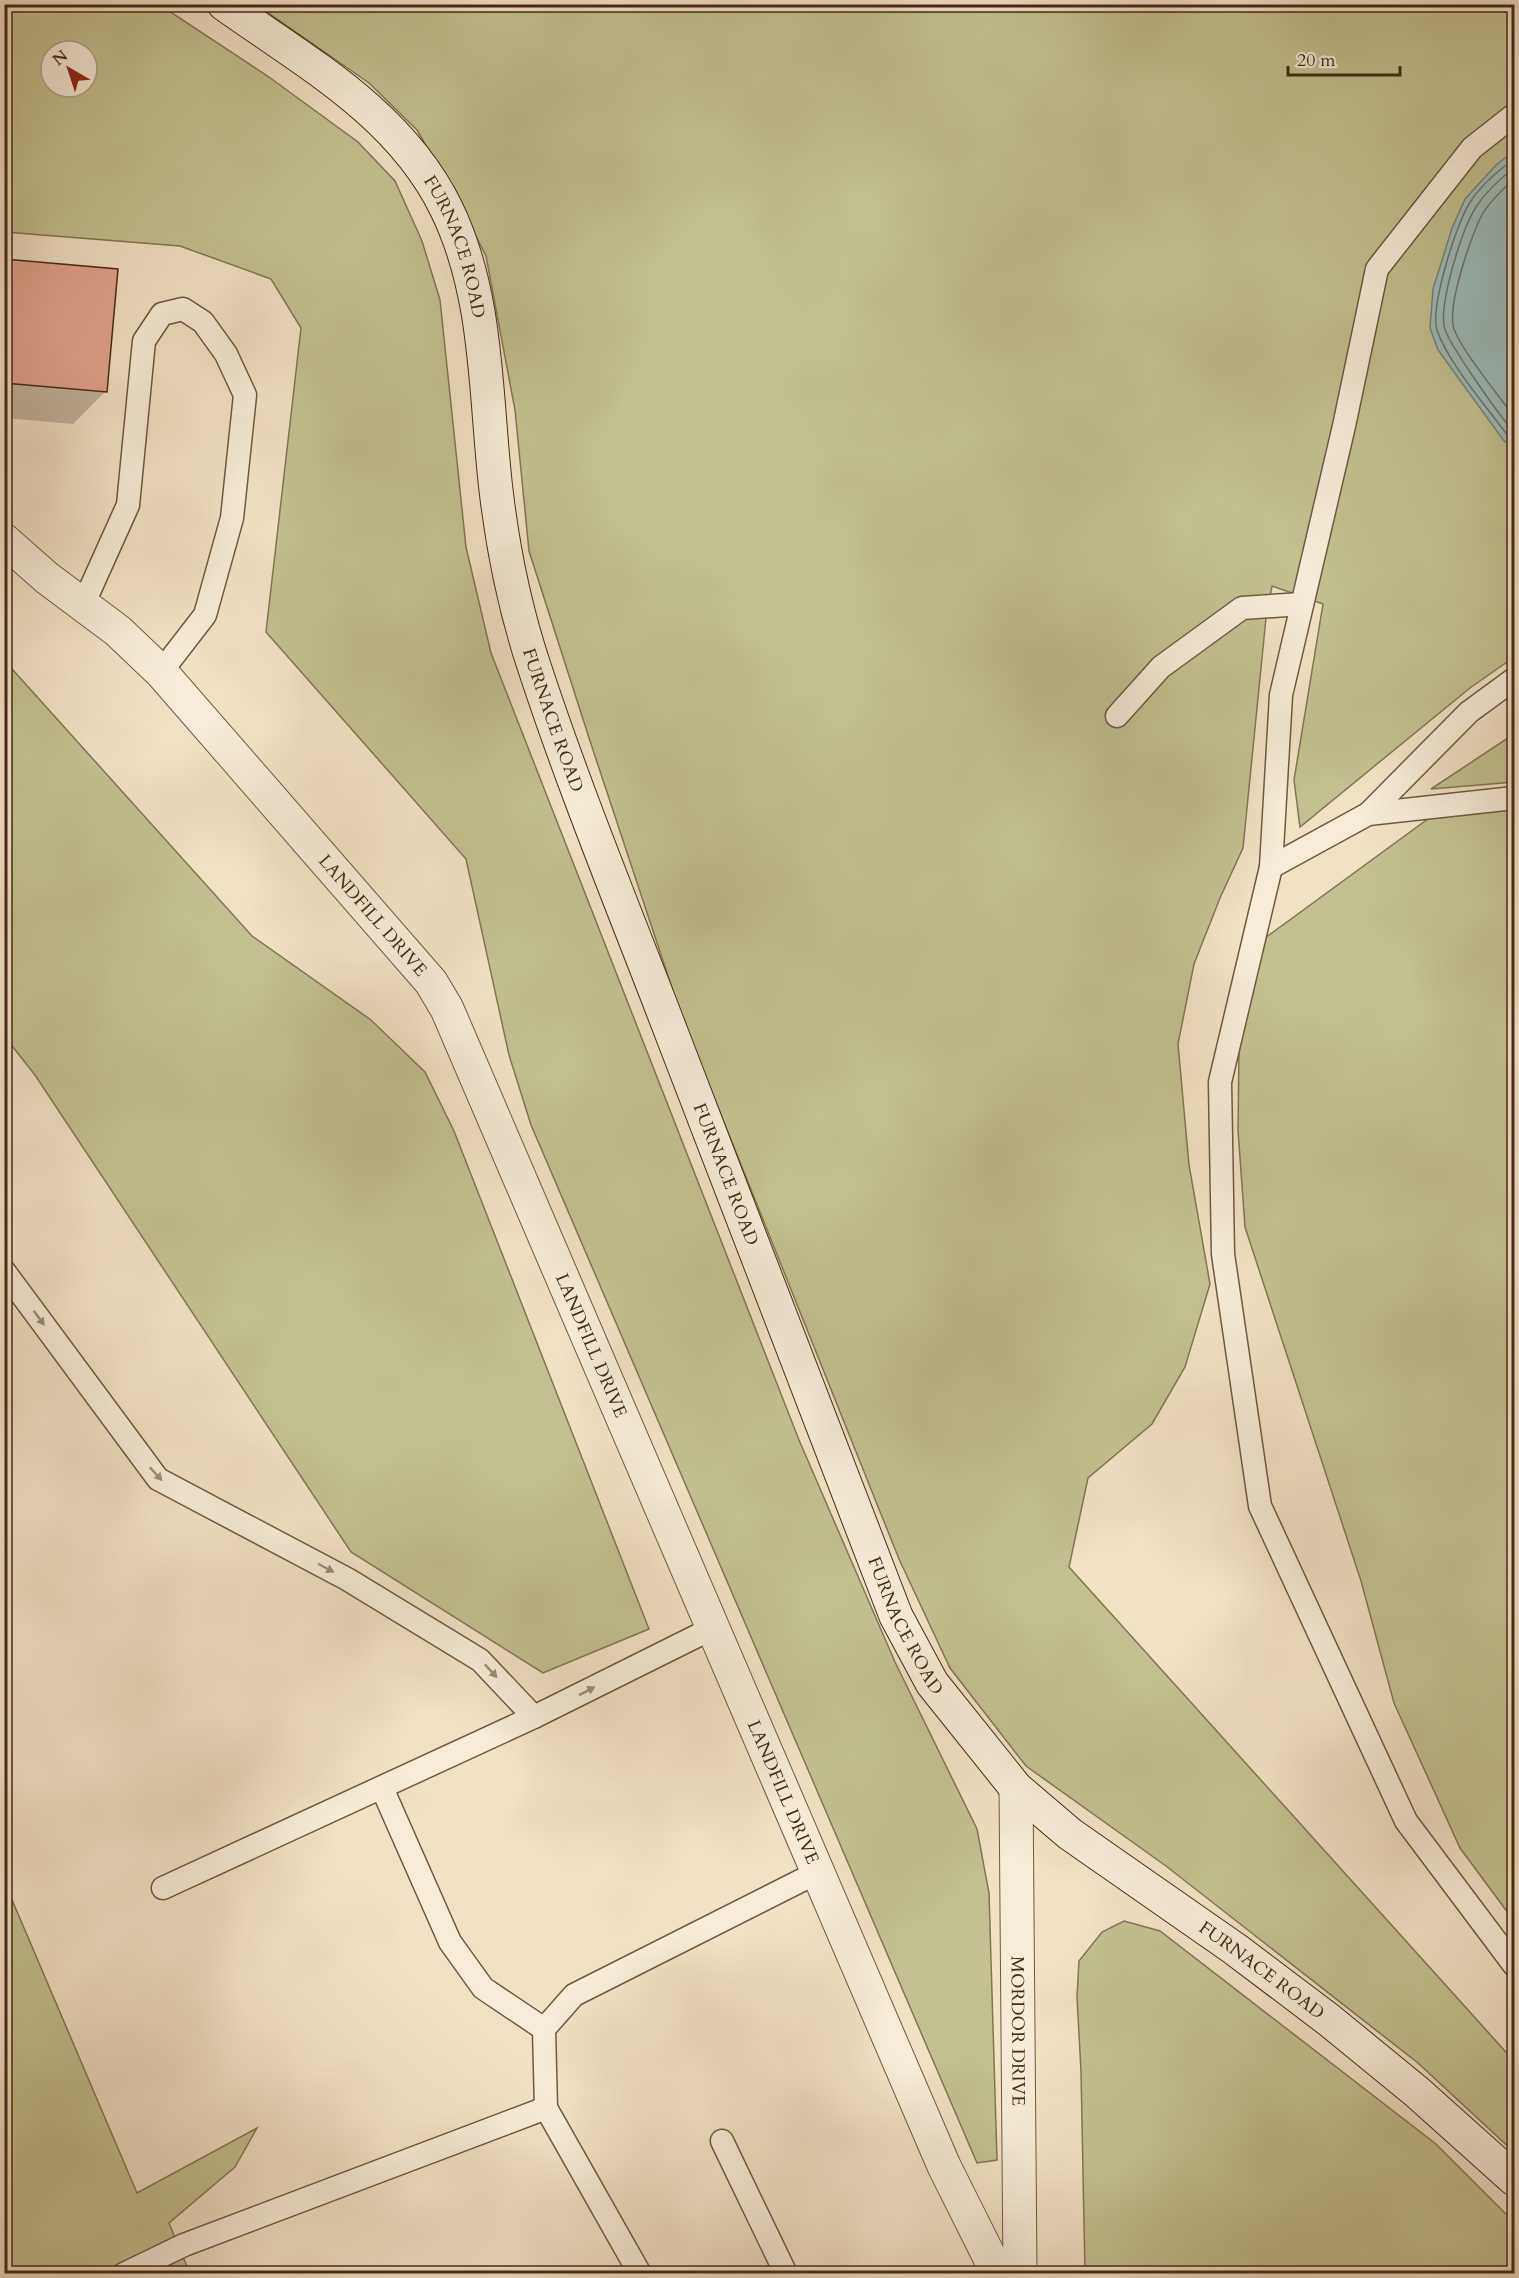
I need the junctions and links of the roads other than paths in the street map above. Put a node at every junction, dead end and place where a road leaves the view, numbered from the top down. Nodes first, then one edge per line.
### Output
1 (224, 4) edge
2 (1515, 115) edge
3 (4, 540) edge
4 (1302, 604) junction
5 (84, 605) junction
6 (161, 672) junction
7 (1515, 679) edge
8 (1117, 716) dead end
9 (1515, 798) edge
10 (1368, 814) junction
11 (1270, 867) junction
12 (4, 1271) edge
13 (713, 1628) junction
14 (534, 1717) junction
15 (382, 1788) junction
16 (1016, 1788) junction
17 (818, 1872) junction
18 (163, 1888) dead end
19 (1515, 1965) edge
20 (544, 2029) junction
21 (546, 2108) junction
22 (722, 2141) dead end
23 (1515, 2179) edge
24 (124, 2274) edge
25 (640, 2274) edge
26 (786, 2274) edge
27 (998, 2274) edge
28 (1020, 2274) edge

1 - 16 main road, FURNACE ROAD
2 - 4 lane
3 - 5 main road, LANDFILL DRIVE
4 - 8 lane
4 - 11 lane
5 - 6 main road, LANDFILL DRIVE
5 - 6 lane
6 - 13 main road, LANDFILL DRIVE
7 - 10 lane
9 - 10 lane
10 - 11 lane
11 - 19 lane
12 -> 14 lane
14 -> 13 lane
13 - 17 main road, LANDFILL DRIVE
14 - 15 lane
15 - 18 lane
15 - 20 lane
16 - 23 main road, FURNACE ROAD
16 - 28 main road, MORDOR DRIVE
17 - 20 lane
17 - 27 main road, LANDFILL DRIVE
20 - 21 lane
21 - 24 lane
21 - 25 lane
22 - 26 lane

